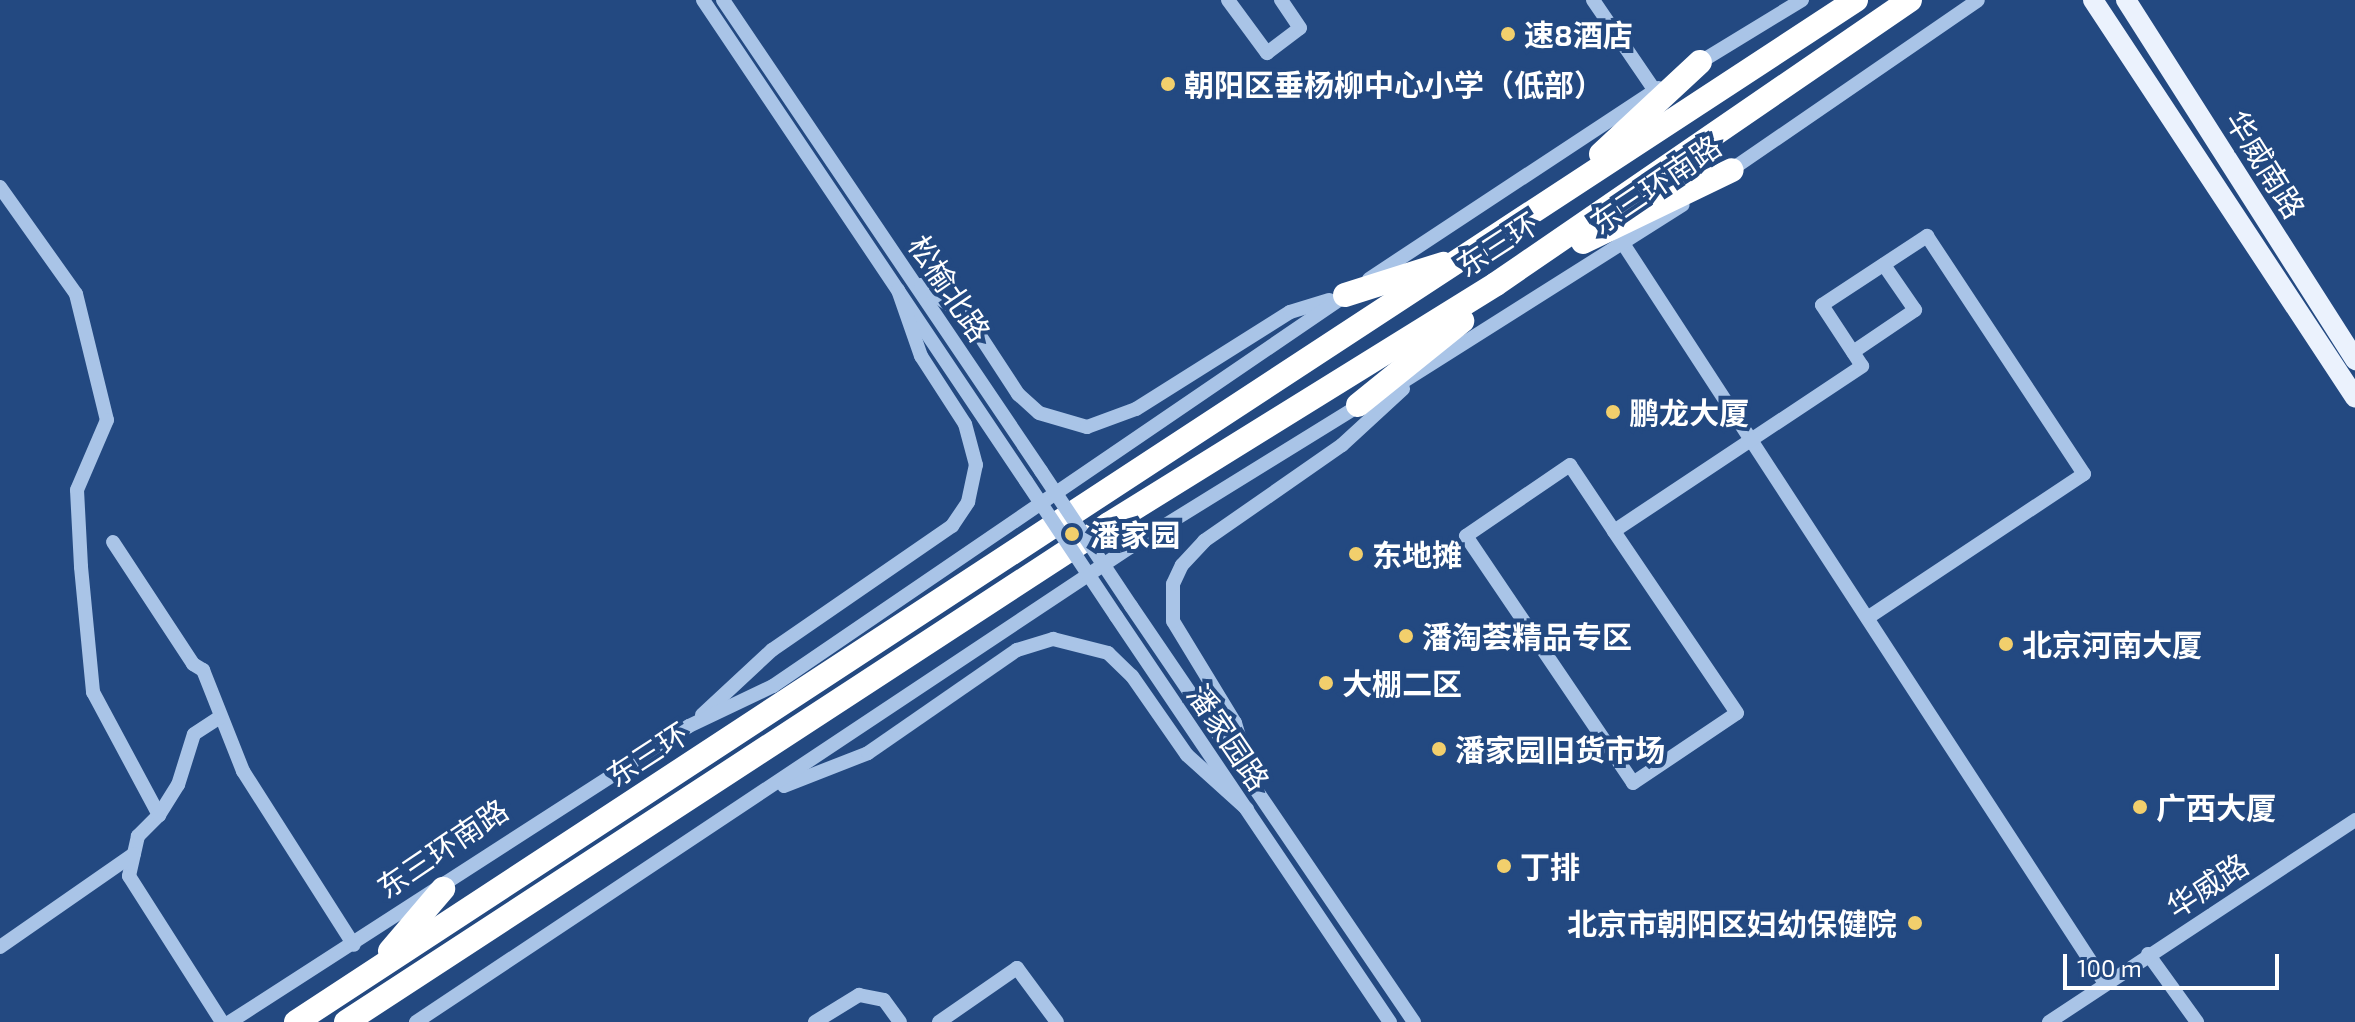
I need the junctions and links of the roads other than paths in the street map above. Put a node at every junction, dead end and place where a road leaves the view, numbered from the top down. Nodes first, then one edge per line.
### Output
1 (703, 0) edge
2 (723, 0) edge
3 (1228, 0) edge
4 (1281, 0) edge
5 (1593, 0) edge
6 (1802, 0) edge
7 (1856, 0) edge
8 (1910, 0) edge
9 (2093, 0) edge
10 (2126, 0) edge
11 (1974, 1) edge
12 (1700, 62) junction
13 (1655, 91) junction
14 (1732, 170) junction
15 (0, 187) edge
16 (1550, 202) junction
17 (1624, 245) junction
18 (1472, 255) junction
19 (1539, 256) junction
20 (1884, 265) junction
21 (913, 279) junction
22 (1496, 284) junction
23 (898, 290) junction
24 (1345, 295) junction
25 (1853, 352) junction
26 (2355, 360) edge
27 (1410, 382) junction
28 (2355, 398) edge
29 (1358, 405) junction
30 (1750, 439) junction
31 (1026, 481) joint
32 (1614, 531) junction
33 (113, 542) dead end
34 (1131, 606) joint
35 (1867, 618) junction
36 (219, 718) junction
37 (689, 726) junction
38 (1254, 787) junction
39 (758, 796) junction
40 (1247, 809) junction
41 (159, 815) junction
42 (2355, 820) edge
43 (134, 854) junction
44 (443, 889) junction
45 (354, 945) junction
46 (0, 947) edge
47 (2148, 954) junction
48 (371, 973) junction
49 (2104, 982) junction
50 (222, 1022) edge
51 (230, 1022) edge
52 (296, 1022) edge
53 (346, 1022) edge
54 (416, 1022) edge
55 (815, 1022) edge
56 (900, 1022) edge
57 (939, 1022) edge
58 (1057, 1022) edge
59 (1390, 1022) edge
60 (1414, 1022) edge
61 (2049, 1022) edge
62 (2197, 1022) edge

1 - 23 street, 松榆北路
2 - 21 street, 松榆北路
3 - 4 street
5 - 13 street
6 - 12 street
7 - 16 highway, 东三环
8 - 19 highway, 东三环
9 - 28 main road, 华威南路
10 - 26 main road, 华威南路
11 - 14 street, 东三环南路
12 - 13 street
12 - 16 highway
13 - 24 street
14 - 17 street, 东三环南路
14 - 19 highway
15 - 41 street
16 - 18 highway, 东三环
17 - 27 street, 东三环南路
17 - 30 street
18 - 24 highway
18 - 48 highway, 东三环
19 - 22 highway, 东三环
20 - 25 street
20 - 25 street
20 - 35 street
21 - 24 street
21 - 34 street, 松榆北路, bridge
22 - 29 highway
22 - 53 highway, 东三环
23 - 31 street, 松榆北路
23 - 37 street
24 - 37 street
25 - 30 street
27 - 29 street, 东三环南路
27 - 38 street
29 - 39 street, 东三环南路
30 - 32 street
30 - 35 street
31 - 40 street, 潘家园路, bridge
32 - 32 street
33 - 36 street
34 - 38 street, 潘家园路
35 - 49 street
36 - 41 street
36 - 45 street
37 - 44 street, 东三环南路
38 - 60 street, 潘家园路
39 - 40 street
39 - 54 street
40 - 59 street, 潘家园路
41 - 43 street
42 - 47 street, 华威路
43 - 46 street
43 - 50 street
44 - 45 street, 东三环南路
44 - 48 highway
45 - 51 street, 东三环南路
47 - 49 street, 华威路
47 - 62 street
48 - 52 highway, 东三环
49 - 61 street, 华威路
55 - 56 street
57 - 58 street

